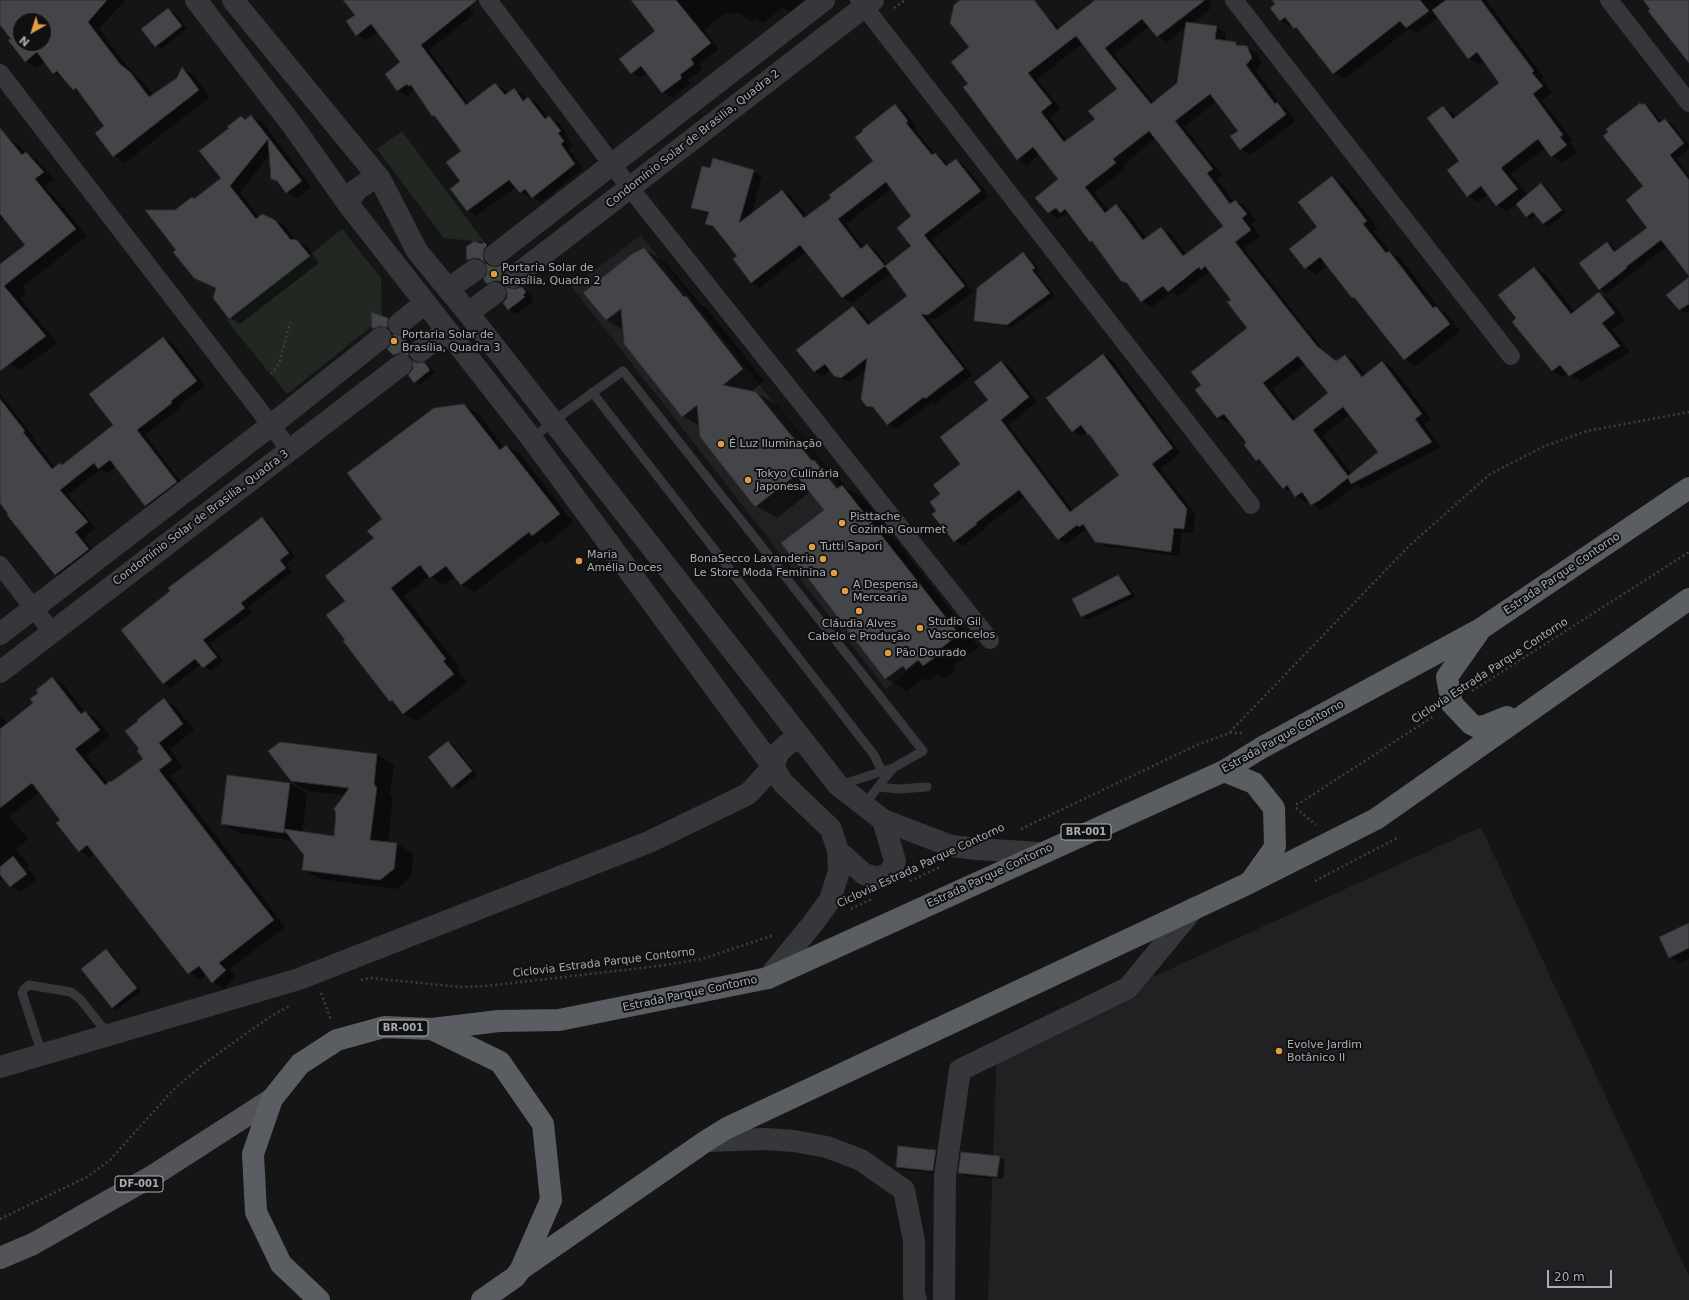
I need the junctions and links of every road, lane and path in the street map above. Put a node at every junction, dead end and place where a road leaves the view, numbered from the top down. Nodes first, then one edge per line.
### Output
1 (196, 0) edge
2 (234, 0) edge
3 (488, 0) edge
4 (824, 0) edge
5 (1234, 0) edge
6 (1609, 0) edge
7 (866, 2) edge
8 (0, 73) edge
9 (1689, 103) edge
10 (613, 164) junction
11 (380, 179) junction
12 (630, 188) junction
13 (348, 204) junction
14 (512, 242) junction
15 (495, 255) dead end
16 (475, 270) dead end
17 (448, 289) junction
18 (495, 293) dead end
19 (425, 304) junction
20 (468, 313) junction
21 (290, 322) dead end
22 (399, 324) dead end
23 (446, 331) junction
24 (381, 338) dead end
25 (420, 351) dead end
26 (363, 353) junction
27 (1511, 356) dead end
28 (401, 365) dead end
29 (271, 374) dead end
30 (383, 379) junction
31 (592, 392) junction
32 (1689, 412) edge
33 (552, 422) junction
34 (270, 426) junction
35 (532, 439) junction
36 (290, 450) junction
37 (1689, 488) edge
38 (1251, 505) dead end
39 (1689, 552) edge
40 (0, 565) edge
41 (1689, 600) edge
42 (34, 608) junction
43 (1479, 630) junction
44 (52, 632) junction
45 (0, 634) edge
46 (990, 640) dead end
47 (0, 672) edge
48 (1452, 704) junction
49 (1538, 704) junction
50 (1243, 732) dead end
51 (1230, 733) junction
52 (802, 739) junction
53 (773, 767) junction
54 (894, 768) junction
55 (1224, 770) junction
56 (882, 771) junction
57 (838, 785) junction
58 (927, 787) dead end
59 (878, 788) junction
60 (1300, 803) dead end
61 (864, 805) junction
62 (1293, 805) dead end
63 (883, 820) junction
64 (1320, 828) dead end
65 (1020, 829) dead end
66 (1399, 837) dead end
67 (977, 850) junction
68 (838, 851) junction
69 (1040, 853) junction
70 (1315, 881) dead end
71 (906, 883) dead end
72 (1249, 883) junction
73 (877, 897) dead end
74 (1194, 908) junction
75 (849, 910) dead end
76 (776, 934) dead end
77 (768, 978) junction
78 (356, 982) dead end
79 (320, 991) dead end
80 (292, 1005) dead end
81 (432, 1029) junction
82 (108, 1034) junction
83 (337, 1040) junction
84 (42, 1054) junction
85 (0, 1067) edge
86 (272, 1099) junction
87 (706, 1141) junction
88 (0, 1219) edge
89 (0, 1258) edge
90 (518, 1273) junction
91 (319, 1300) edge
92 (482, 1300) edge
93 (505, 1300) edge
94 (916, 1300) edge
95 (944, 1300) edge

1 - 13 street
2 - 11 street
3 - 10 street
4 - 10 street
5 - 27 street
6 - 9 street
7 - 12 street, Condomínio Solar de Brasilia, Quadra 2
7 - 38 street
8 - 34 street
10 - 12 street
10 - 14 street
11 - 13 street
11 - 17 street
12 - 14 street, Condomínio Solar de Brasilia, Quadra 2
12 - 46 street
13 - 19 street
14 - 15 street
16 - 17 street
17 - 20 street
18 - 20 street
19 - 22 street
19 - 23 street
20 - 33 street
21 - 29 path
23 - 25 street
23 - 35 street
24 - 26 street
26 - 30 street
26 - 34 street
28 - 30 street, Condomínio Solar de Brasilia, Quadra 3
30 - 36 street, Condomínio Solar de Brasilia, Quadra 3
31 - 33 lane
31 - 54 lane
31 - 56 lane
32 - 51 path
33 - 35 lane
33 - 52 street
34 - 36 street
34 - 42 street
35 - 53 street
36 - 44 street, Condomínio Solar de Brasilia, Quadra 3
37 - 43 highway, Estrada Parque Contorno / BR-001
39 - 48 path, Ciclovia Estrada Parque Contorno
40 - 42 street
41 - 49 highway
42 - 44 street
42 - 45 street
43 - 48 highway
43 - 55 highway, Estrada Parque Contorno / BR-001
44 - 47 street, Condomínio Solar de Brasilia, Quadra 3
48 - 49 highway
48 - 60 path, Ciclovia Estrada Parque Contorno
49 - 72 highway
50 - 51 path, Ciclovia Estrada Parque Contorno
51 - 65 path, Ciclovia Estrada Parque Contorno
52 - 53 street
52 - 57 street
53 - 68 street
53 - 82 street
54 - 56 lane
54 - 59 lane
55 - 69 highway, Estrada Parque Contorno / BR-001
55 - 72 highway
56 - 57 lane
57 - 61 street
58 - 59 lane
59 - 61 lane
61 - 63 street
62 - 64 path
63 - 67 street
63 - 68 street
66 - 70 path
67 - 69 street
67 - 71 path, Ciclovia Estrada Parque Contorno
68 - 77 street
69 - 77 highway, Estrada Parque Contorno / BR-001
72 - 74 highway
73 - 75 path, Ciclovia Estrada Parque Contorno
74 - 87 highway
74 - 95 street
76 - 78 path, Ciclovia Estrada Parque Contorno
77 - 81 highway, Estrada Parque Contorno / BR-001
79 - 83 path
80 - 88 path
81 - 83 highway, BR-001
81 - 90 highway, BR-001
82 - 84 street
82 - 84 lane
83 - 86 highway, BR-001
84 - 85 street
86 - 89 main road, DF-001
86 - 91 highway, BR-001
87 - 90 highway
87 - 94 street
90 - 92 highway
90 - 93 highway, BR-001

